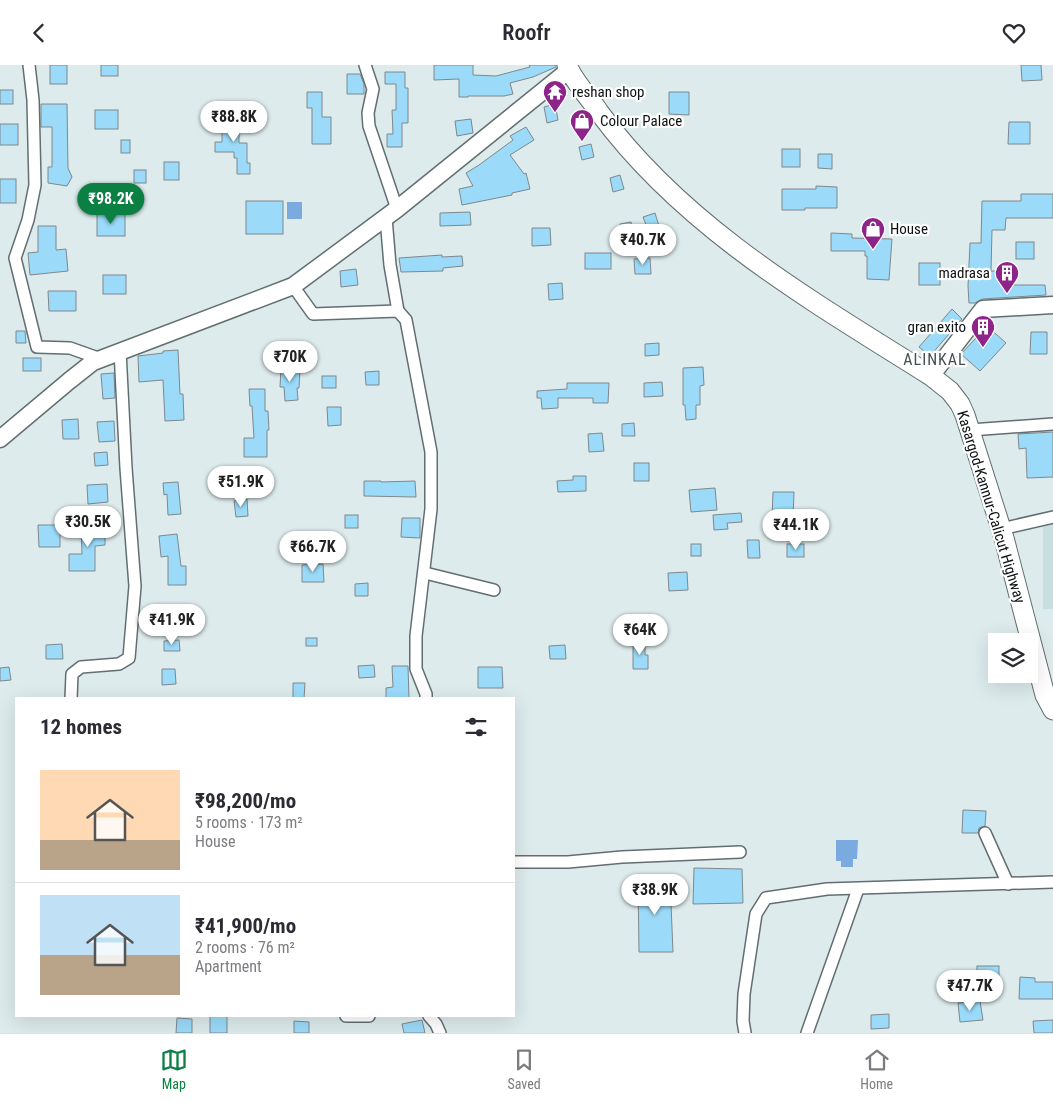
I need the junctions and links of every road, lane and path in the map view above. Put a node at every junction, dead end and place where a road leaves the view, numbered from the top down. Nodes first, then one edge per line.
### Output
1 (29, 65) edge
2 (365, 65) edge
3 (568, 68) edge
4 (391, 214) junction
5 (294, 286) junction
6 (1053, 305) edge
7 (398, 311) junction
8 (120, 351) junction
9 (101, 359) junction
10 (931, 376) junction
11 (1053, 424) edge
12 (970, 430) junction
13 (0, 439) edge
14 (1053, 517) edge
15 (1001, 529) junction
16 (425, 573) junction
17 (494, 590) dead end
18 (71, 697) edge
19 (426, 697) edge
20 (1053, 710) edge
21 (985, 833) dead end
22 (740, 852) dead end
23 (515, 861) edge
24 (1053, 882) edge
25 (1008, 884) junction
26 (858, 889) junction
27 (430, 1017) edge
28 (440, 1033) edge
29 (745, 1033) edge
30 (807, 1033) edge

1 - 9 street
2 - 4 street
3 - 4 main road
3 - 10 highway, Kasargod-Kannur-Calicut Highway
4 - 5 main road
4 - 7 street
5 - 7 street
5 - 8 main road
6 - 10 main road
7 - 16 street
8 - 9 main road
8 - 18 street
9 - 13 main road
10 - 12 highway, Kasargod-Kannur-Calicut Highway
11 - 12 street
12 - 15 highway, Kasargod-Kannur-Calicut Highway
14 - 15 street
15 - 20 highway, Kasargod-Kannur-Calicut Highway
16 - 17 street
16 - 19 street
21 - 25 street
22 - 23 street
24 - 25 street
25 - 26 street
26 - 29 street
26 - 30 street
27 - 28 street

